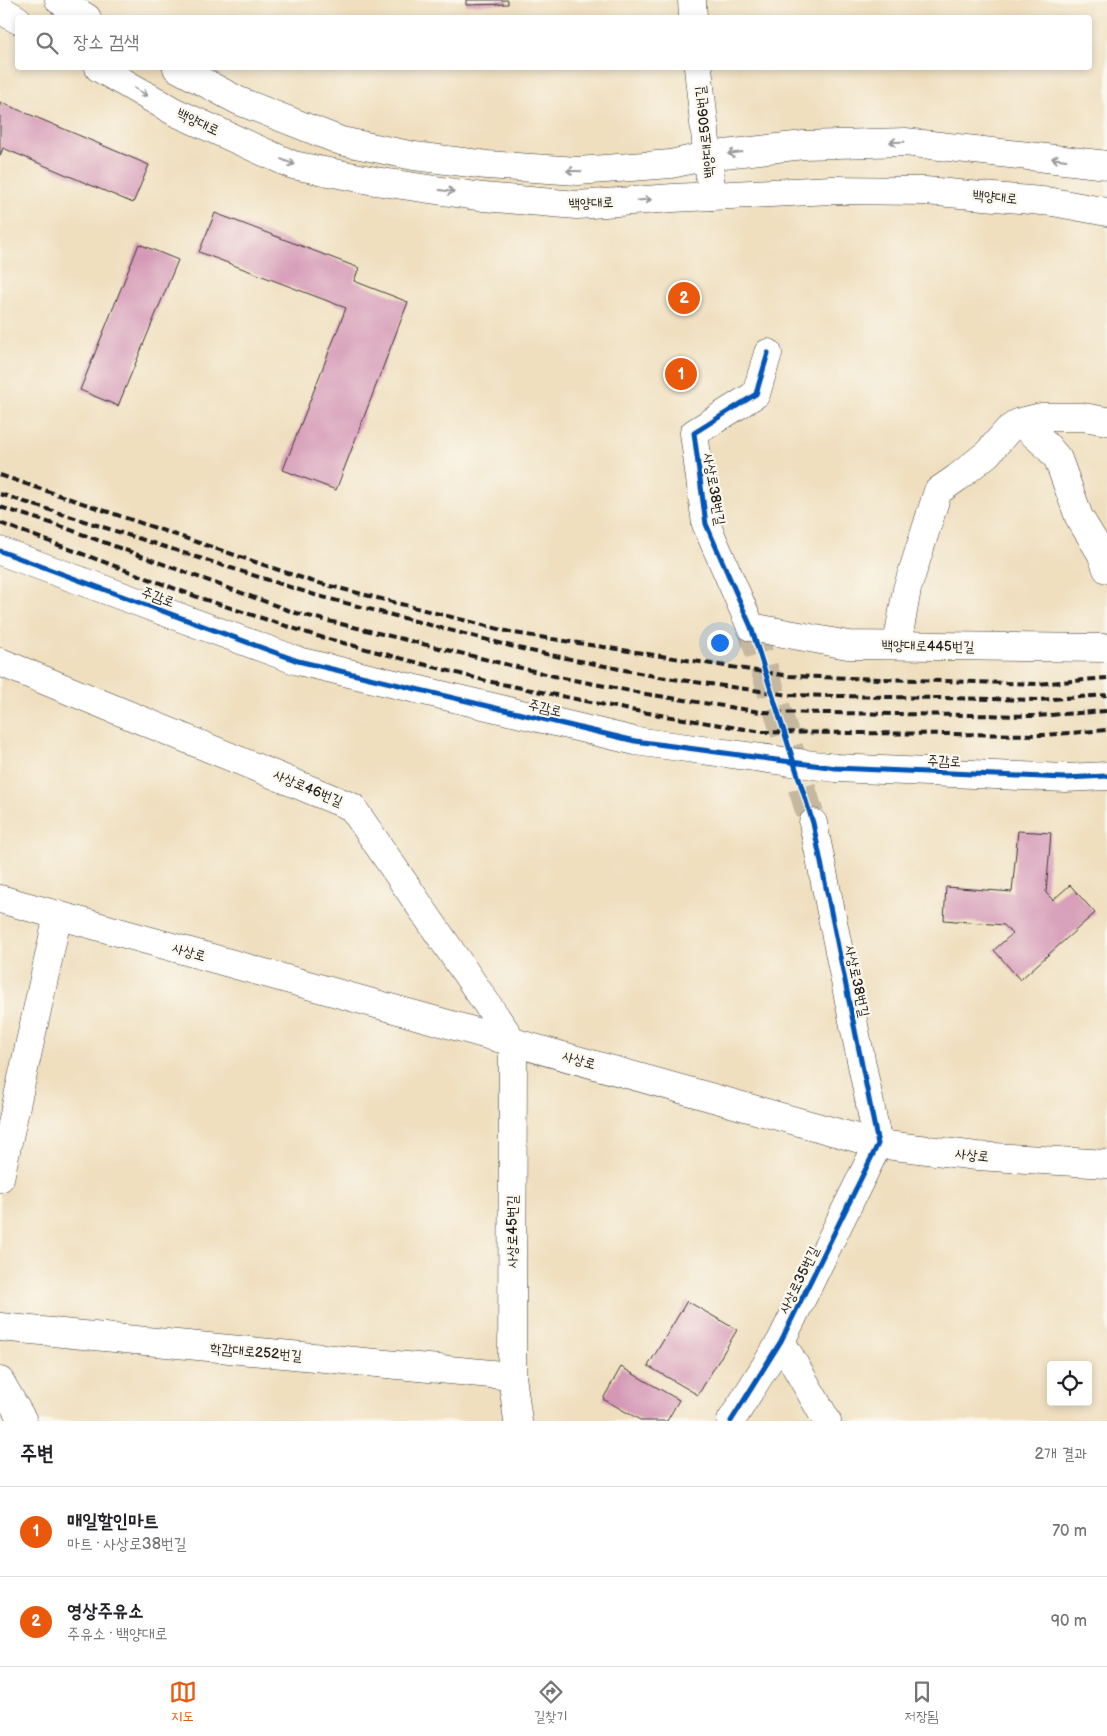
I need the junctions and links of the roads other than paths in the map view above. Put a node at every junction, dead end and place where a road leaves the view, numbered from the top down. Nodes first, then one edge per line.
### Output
1 (59, 0) edge
2 (692, 0) edge
3 (0, 9) edge
4 (82, 15) edge
5 (693, 15) edge
6 (15, 18) edge
7 (102, 70) edge
8 (181, 70) edge
9 (698, 70) edge
10 (707, 156) junction
11 (1107, 165) edge
12 (712, 196) junction
13 (1107, 212) edge
14 (768, 353) dead end
15 (1107, 421) edge
16 (1020, 422) junction
17 (0, 551) edge
18 (1107, 569) edge
19 (751, 627) joint
20 (897, 646) junction
21 (1107, 648) edge
22 (0, 662) edge
23 (1107, 776) edge
24 (813, 823) tunnel mouth
25 (0, 899) edge
26 (58, 915) junction
27 (513, 1042) junction
28 (878, 1144) junction
29 (1107, 1164) edge
30 (0, 1178) edge
31 (0, 1328) edge
32 (781, 1341) junction
33 (512, 1376) junction
34 (0, 1381) edge
35 (23, 1421) edge
36 (518, 1421) edge
37 (731, 1421) edge
38 (827, 1421) edge

1 - 4 street
2 - 5 street
3 - 6 street
7 -> 12 street, 백양대로
10 -> 8 street
9 - 10 street, 백양대로506번길
11 -> 10 street
10 - 12 street, 백양대로506번길
12 - 13 street, 백양대로
14 - 19 street, 사상로38번길
15 - 16 street
16 - 18 street
16 - 20 street
17 - 23 street, 주감로
19 - 20 street, 백양대로445번길
20 - 21 street, 백양대로445번길
22 - 27 street, 사상로46번길
24 - 28 street, 사상로38번길
25 - 26 street, 사상로
26 - 27 street, 사상로
26 - 30 street
27 - 28 street, 사상로
27 - 33 street, 사상로45번길
28 - 29 street, 사상로
28 - 32 street, 사상로35번길
31 - 33 street, 학감대로252번길
32 - 37 street, 사상로35번길
32 - 38 street
33 - 36 street, 사상로45번길
34 - 35 street

